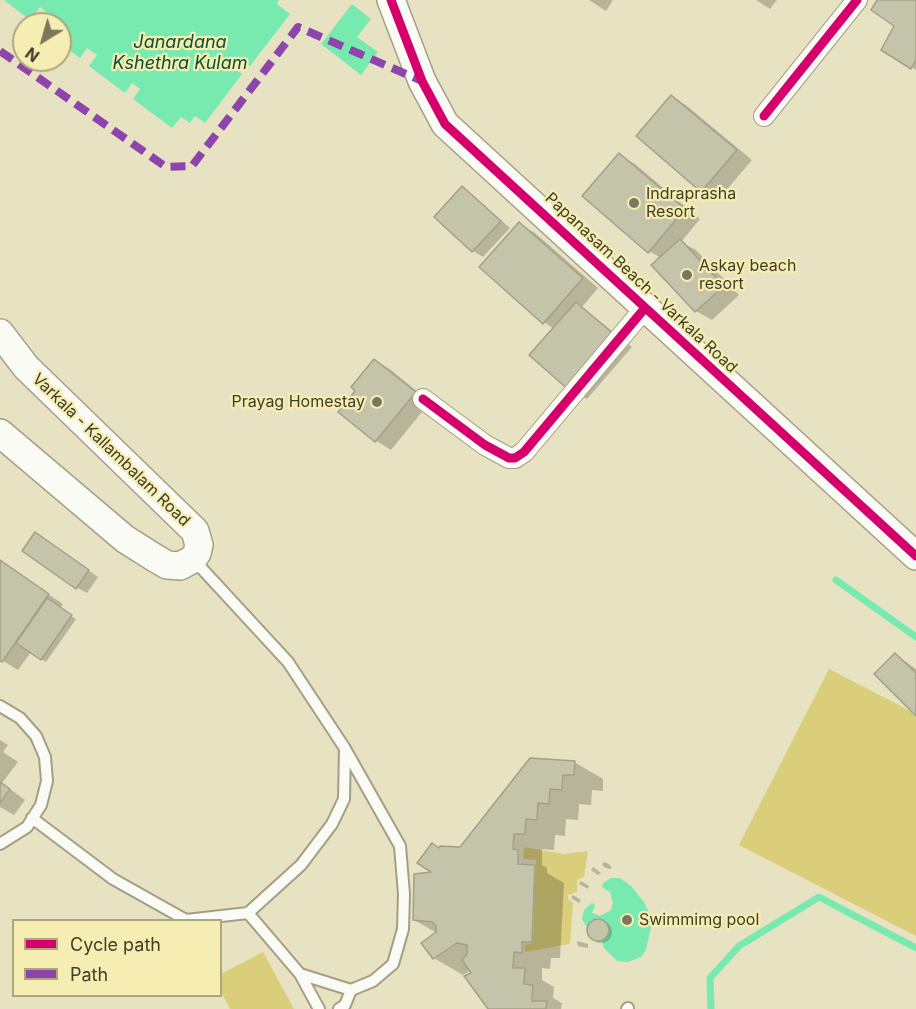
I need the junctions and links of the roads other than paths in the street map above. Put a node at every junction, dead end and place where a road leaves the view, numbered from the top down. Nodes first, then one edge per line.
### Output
1 (391, 0) edge
2 (857, 0) edge
3 (764, 116) dead end
4 (645, 308) junction
5 (0, 333) edge
6 (423, 399) dead end
7 (0, 433) edge
8 (916, 556) edge
9 (186, 563) junction
10 (0, 706) edge
11 (344, 747) junction
12 (32, 818) junction
13 (0, 844) edge
14 (248, 913) junction
15 (184, 919) edge
16 (195, 919) edge
17 (300, 974) junction
18 (351, 990) junction
19 (319, 1009) edge
20 (339, 1009) edge

1 - 4 street, Papanasam Beach - Varkala Road
2 - 3 street
4 - 6 street
4 - 8 street, Papanasam Beach - Varkala Road
5 - 9 street, Varkala - Kallambalam Road
7 - 9 street
9 - 11 lane
10 - 12 lane
11 - 14 lane
11 - 18 lane
12 - 13 lane
12 - 15 lane
14 - 16 lane
14 - 17 lane
17 - 18 lane
17 - 19 lane
18 - 20 lane

